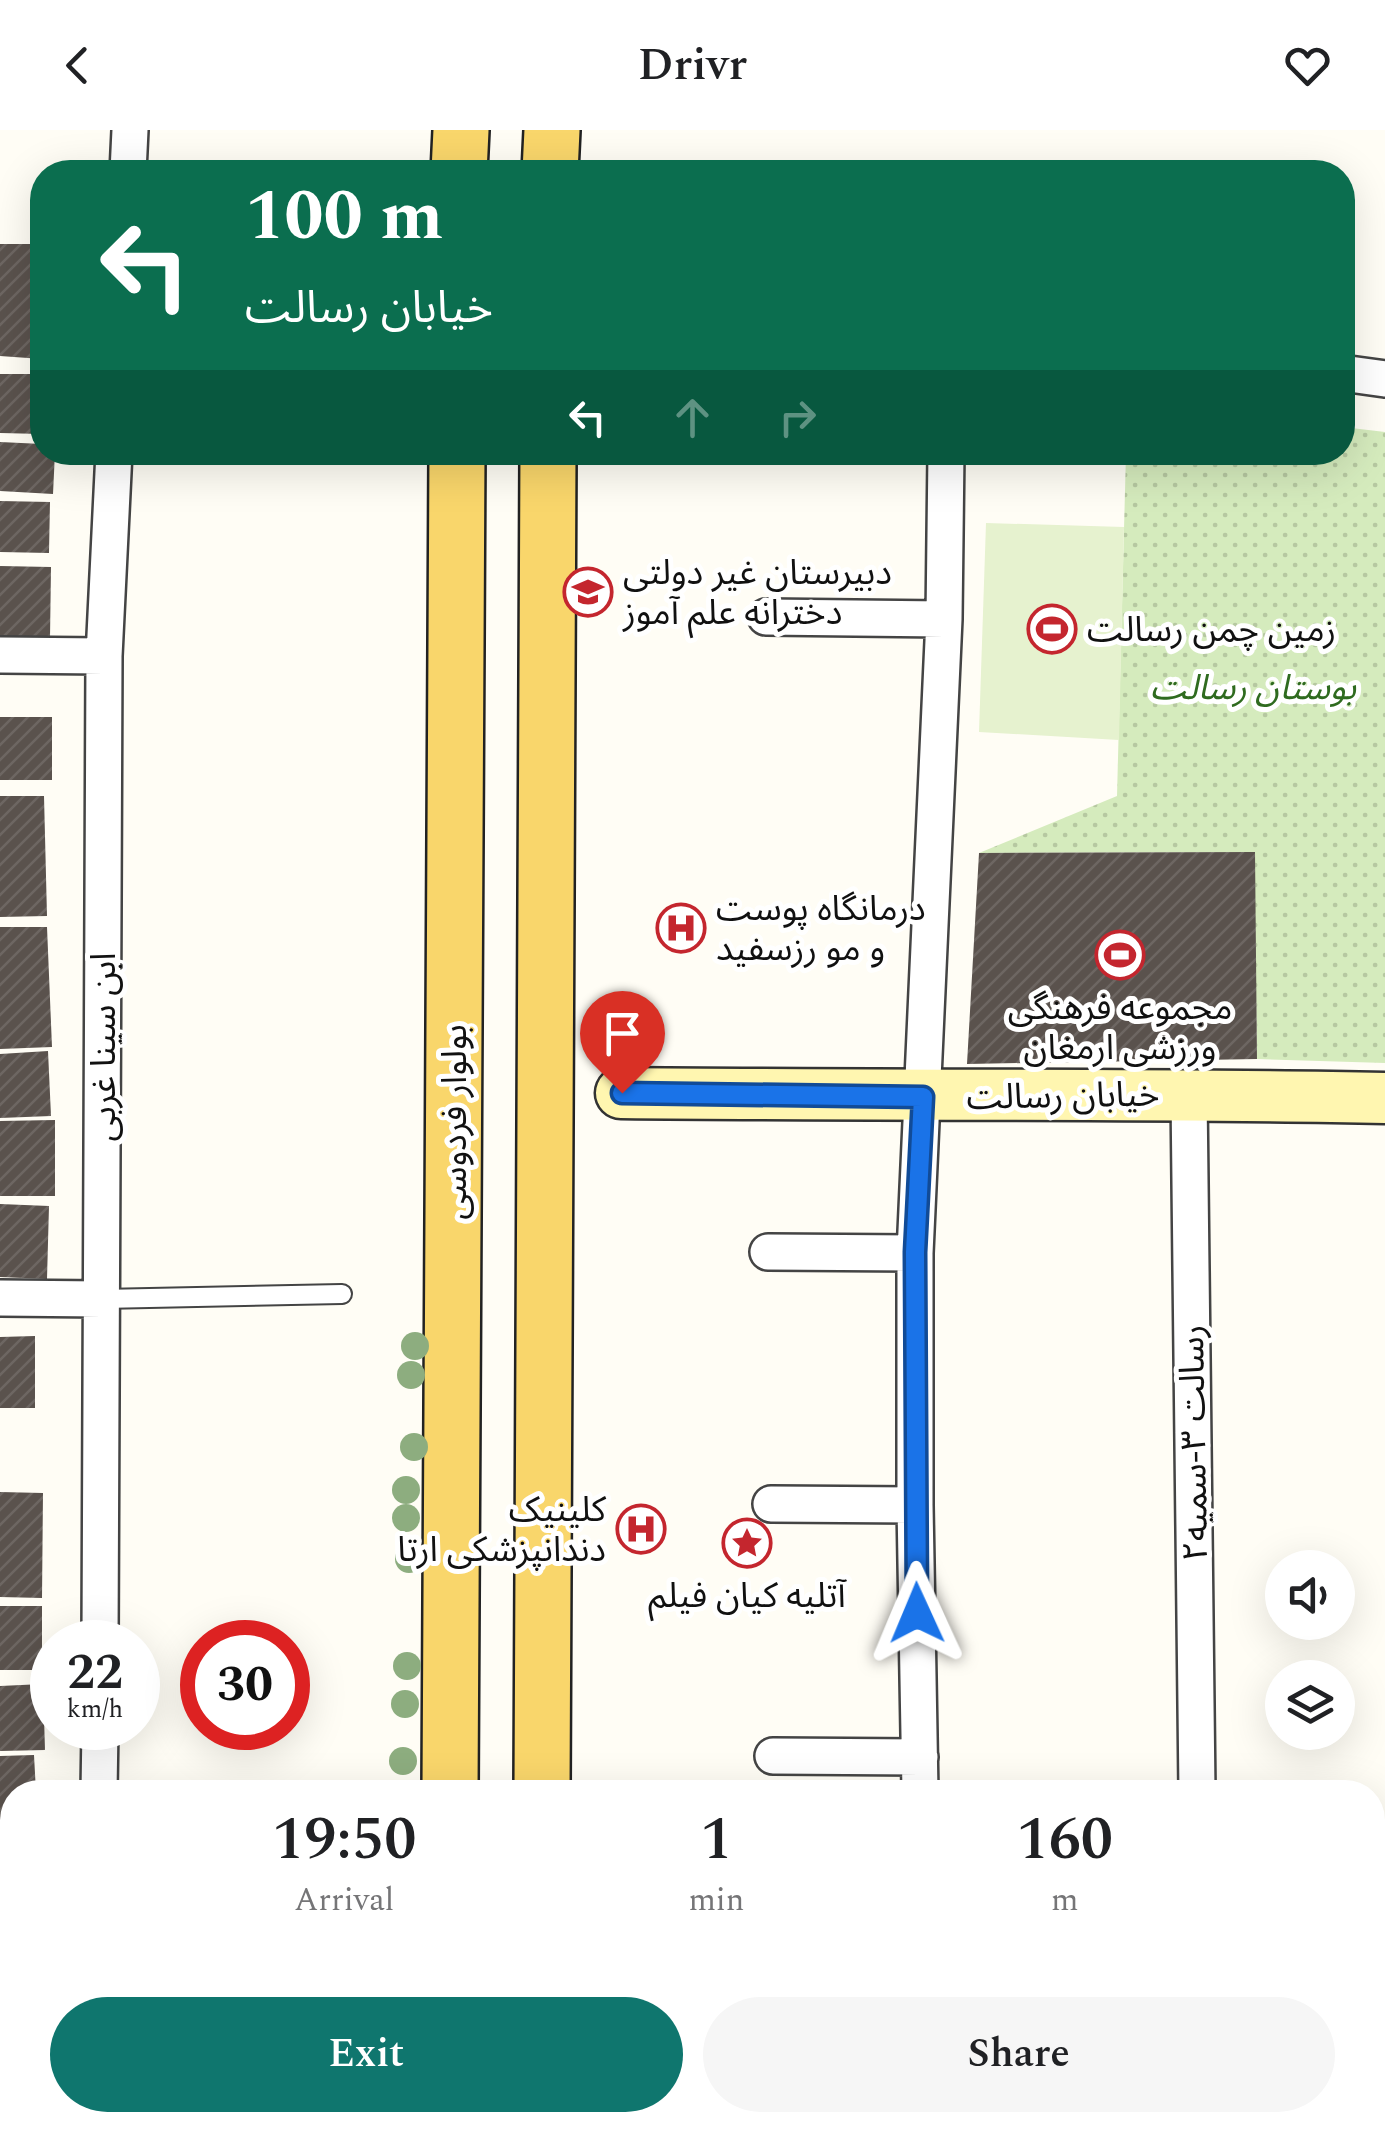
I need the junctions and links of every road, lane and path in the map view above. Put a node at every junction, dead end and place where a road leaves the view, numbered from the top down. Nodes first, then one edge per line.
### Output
1 (130, 130) edge
2 (460, 130) edge
3 (129, 160) edge
4 (459, 160) edge
5 (1355, 376) edge
6 (1385, 379) edge
7 (113, 465) edge
8 (457, 465) edge
9 (548, 465) edge
10 (946, 465) edge
11 (766, 617) dead end
12 (944, 620) junction
13 (0, 655) edge
14 (104, 656) junction
15 (622, 1093) dead end
16 (1189, 1094) junction
17 (923, 1097) junction
18 (1385, 1098) edge
19 (768, 1252) dead end
20 (915, 1252) junction
21 (342, 1294) dead end
22 (0, 1298) edge
23 (102, 1299) junction
24 (771, 1504) dead end
25 (914, 1506) junction
26 (100, 1620) edge
27 (100, 1750) edge
28 (773, 1756) dead end
29 (920, 1756) junction
30 (100, 1780) edge
31 (450, 1780) edge
32 (542, 1780) edge
33 (920, 1780) edge
34 (1197, 1780) edge

1 - 3 street
2 - 4 main road
5 - 6 street
7 - 14 street, ابن سینا غربی
8 - 31 main road, بولوار فردوسی
9 - 32 main road
10 - 12 street
11 - 12 street
12 - 17 street
13 - 14 street
14 - 23 street, ابن سینا غربی
15 - 17 street, خیابان رسالت
16 - 17 street, خیابان رسالت
16 - 18 street, خیابان رسالت
16 - 34 street, رسالت ۳-سمیه۲
17 - 20 street
19 - 20 street
20 - 25 street
21 - 23 lane
22 - 23 street
23 - 26 street, ابن سینا غربی
24 - 25 street
25 - 29 street
27 - 30 street
28 - 29 street
29 - 33 street

